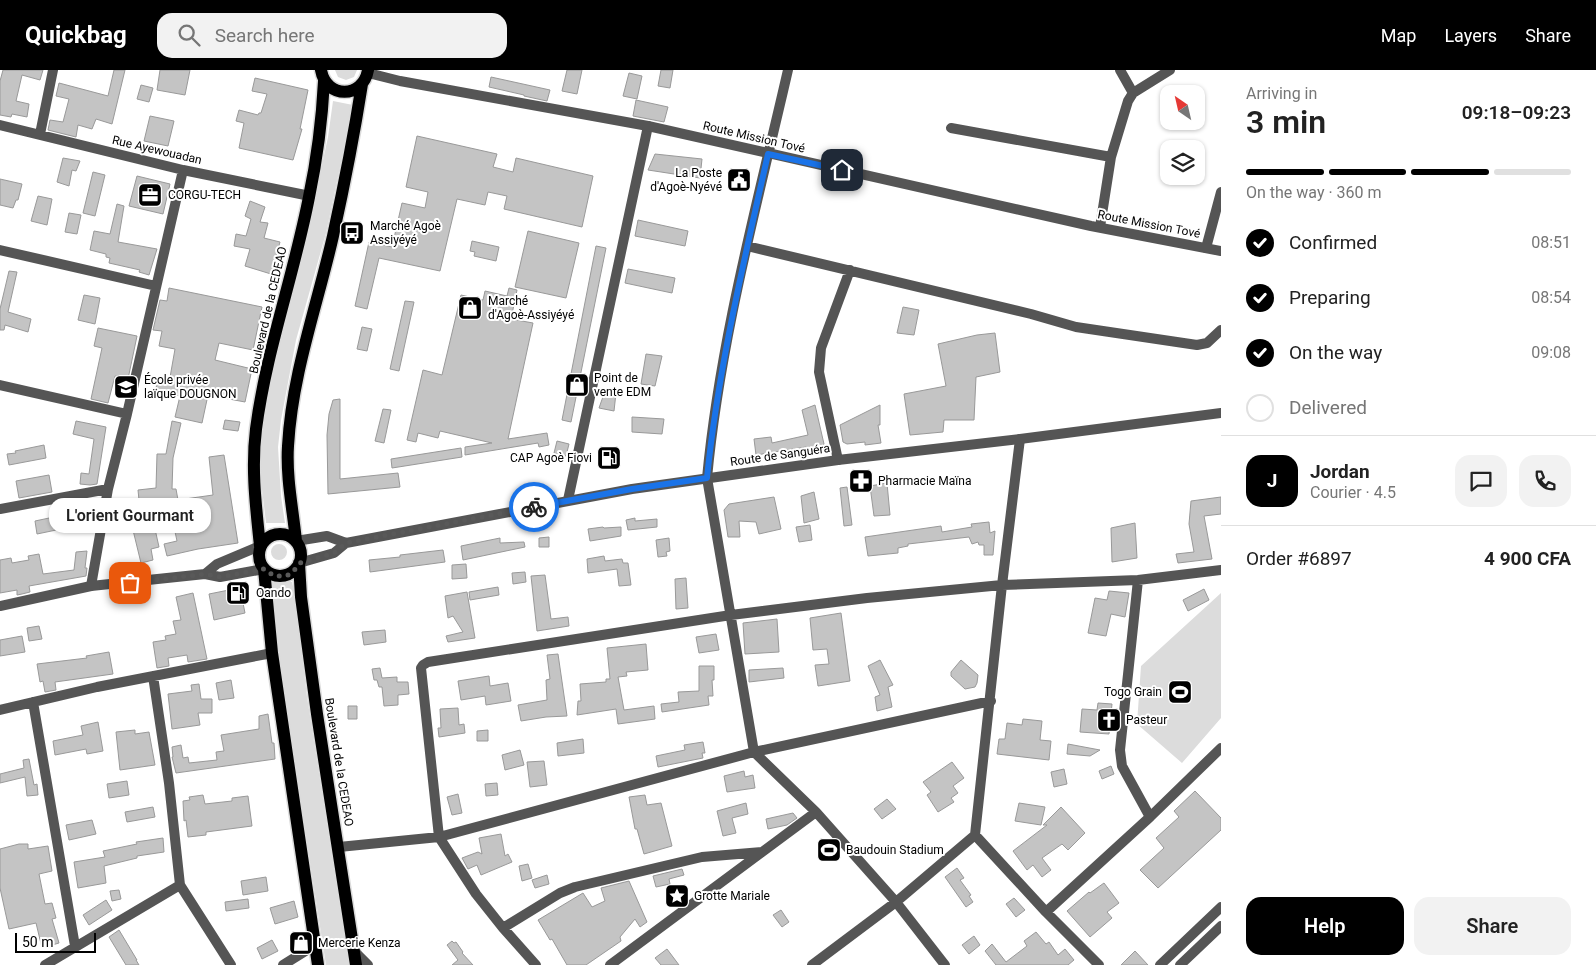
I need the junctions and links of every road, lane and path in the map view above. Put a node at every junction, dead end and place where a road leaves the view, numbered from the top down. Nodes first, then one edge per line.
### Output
1 (53, 70) edge
2 (788, 70) edge
3 (1120, 70) edge
4 (1170, 70) edge
5 (366, 75) edge
6 (322, 76) edge
7 (1133, 93) junction
8 (0, 125) edge
9 (648, 126) junction
10 (951, 128) dead end
11 (40, 134) junction
12 (768, 154) junction
13 (1112, 157) junction
14 (183, 170) junction
15 (1221, 192) edge
16 (310, 196) junction
17 (1100, 227) junction
18 (747, 246) junction
19 (1206, 248) junction
20 (0, 250) edge
21 (1221, 251) edge
22 (850, 270) junction
23 (156, 286) junction
24 (1221, 330) edge
25 (0, 385) edge
26 (1221, 413) edge
27 (127, 414) junction
28 (1020, 439) junction
29 (838, 460) junction
30 (707, 478) junction
31 (108, 488) junction
32 (568, 500) junction
33 (0, 509) edge
34 (296, 541) junction
35 (346, 543) junction
36 (260, 546) junction
37 (300, 563) junction
38 (264, 569) junction
39 (1221, 570) edge
40 (205, 574) junction
41 (1138, 580) junction
42 (1002, 585) junction
43 (91, 586) junction
44 (0, 606) edge
45 (731, 614) junction
46 (272, 653) junction
47 (153, 676) junction
48 (991, 701) junction
49 (34, 702) junction
50 (0, 710) edge
51 (1221, 748) edge
52 (754, 752) junction
53 (816, 812) junction
54 (1150, 817) junction
55 (976, 835) junction
56 (439, 838) junction
57 (339, 847) junction
58 (762, 852) junction
59 (180, 885) junction
60 (896, 902) junction
61 (1221, 907) edge
62 (1046, 912) junction
63 (1221, 926) edge
64 (503, 928) junction
65 (315, 944) junction
66 (75, 946) junction
67 (353, 950) junction
68 (45, 965) edge
69 (231, 965) edge
70 (283, 965) edge
71 (318, 965) edge
72 (356, 965) edge
73 (368, 965) edge
74 (536, 965) edge
75 (610, 965) edge
76 (812, 965) edge
77 (945, 965) edge
78 (1100, 965) edge
79 (1160, 965) edge
80 (1180, 965) edge

1 - 11 street
2 - 12 street
3 - 7 street
4 - 7 street
5 - 6 main road
5 - 9 street, Route Mission Tové
5 - 34 main road
6 - 16 main road, Boulevard de la CEDEAO
7 - 13 street
8 - 11 street, Rue Ayewouadan
9 - 12 street, Route Mission Tové
9 - 32 street
10 - 13 street
11 - 14 street, Rue Ayewouadan
12 - 17 street, Route Mission Tové
12 - 18 street
13 - 17 street
14 - 16 street, Rue Ayewouadan
14 - 23 street
15 - 19 street
16 - 36 main road, Boulevard de la CEDEAO
17 - 19 street, Route Mission Tové
18 - 22 street
18 - 30 street
19 - 21 street, Route Mission Tové
20 - 23 street
22 - 24 street
22 - 29 street
23 - 27 street
25 - 27 street
26 - 28 street, Route de Sanguéra
27 - 31 street
28 - 29 street, Route de Sanguéra
28 - 42 street
29 - 30 street, Route de Sanguéra
30 - 32 street, Route de Sanguéra
30 - 45 street
31 - 33 street
31 - 43 street
32 - 35 street, Route de Sanguéra
34 - 35 street, Route de Sanguéra
34 - 36 main road
34 - 37 main road
35 - 37 street, Route de Sanguéra
36 - 38 main road
36 - 40 street
37 - 38 main road
37 - 57 main road, Boulevard de la CEDEAO
38 - 40 street
38 - 46 main road
39 - 41 street
40 - 43 street
41 - 42 street
41 - 54 street
42 - 45 street
42 - 48 street
43 - 44 street
45 - 52 street
45 - 56 street
46 - 47 street
46 - 65 main road
47 - 49 street
47 - 59 street
48 - 52 street
48 - 55 street
49 - 50 street
49 - 66 street
51 - 54 street
52 - 53 street
52 - 56 street
53 - 58 street
53 - 60 street
54 - 62 street
55 - 60 street
55 - 62 street
56 - 57 street
56 - 64 street
57 - 67 main road, Boulevard de la CEDEAO
58 - 64 street
58 - 75 street
59 - 66 street
59 - 69 street
60 - 76 street
60 - 77 street
61 - 79 street
62 - 78 street
63 - 80 street
64 - 74 street
65 - 70 street
65 - 71 main road
66 - 68 street
67 - 72 main road, Boulevard de la CEDEAO
67 - 73 street

